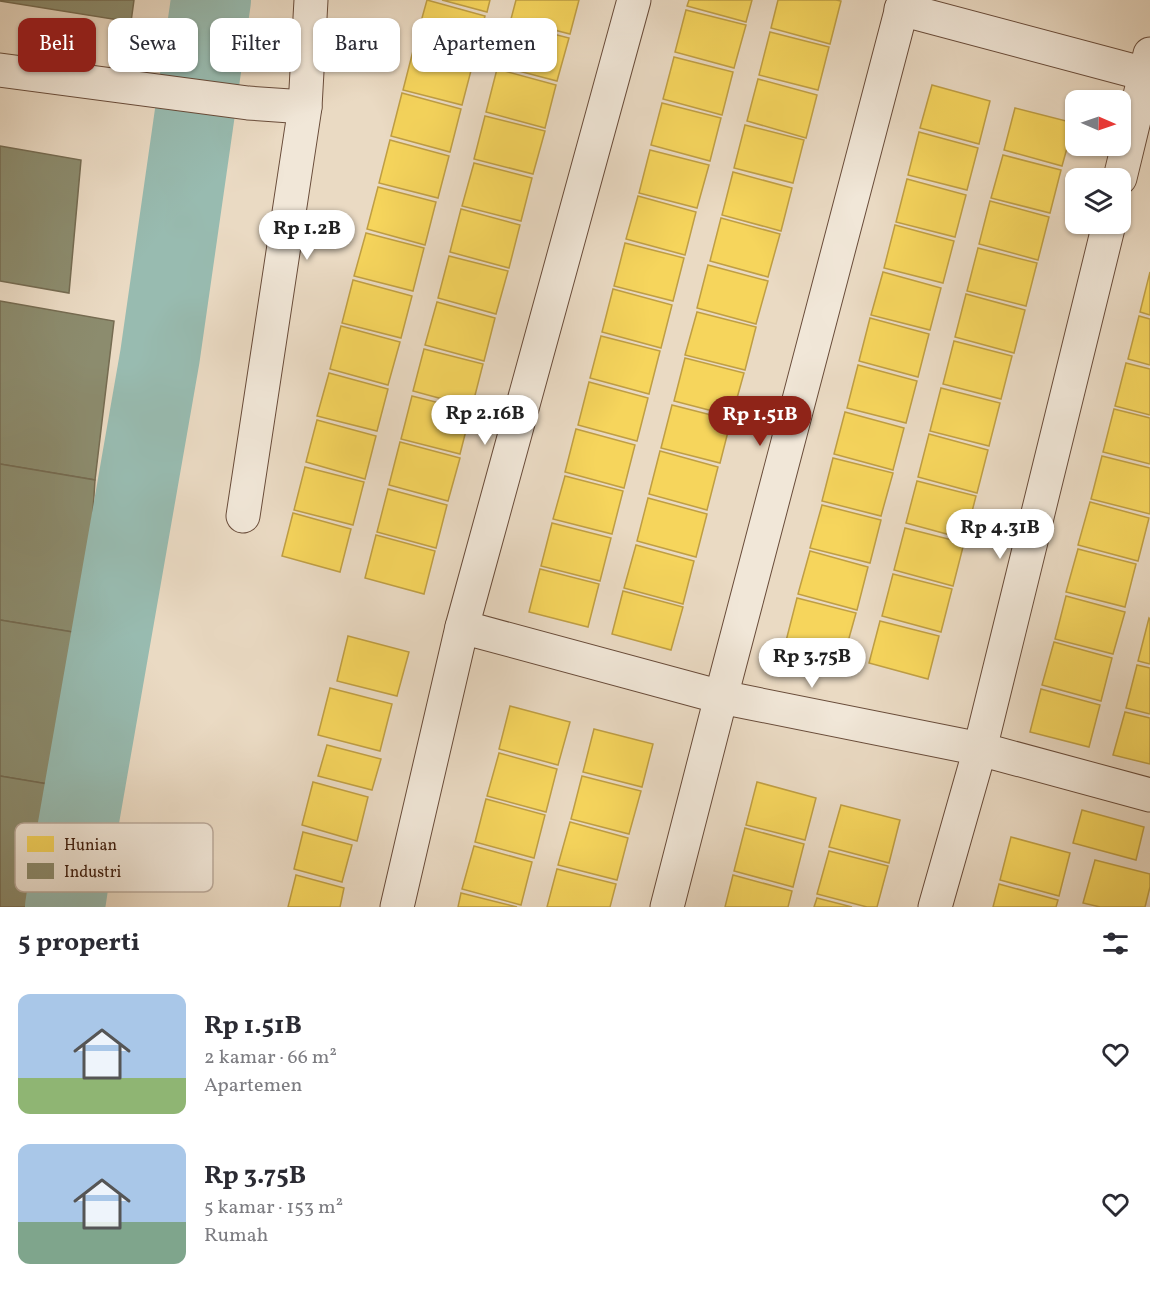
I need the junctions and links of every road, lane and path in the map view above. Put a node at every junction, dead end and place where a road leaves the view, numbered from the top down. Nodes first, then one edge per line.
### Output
1 (311, 0) edge
2 (634, 0) edge
3 (902, 5) edge
4 (1148, 64) edge
5 (0, 70) edge
6 (305, 107) junction
7 (1122, 168) edge
8 (1106, 234) edge
9 (243, 516) dead end
10 (462, 627) junction
11 (721, 697) junction
12 (980, 749) junction
13 (1150, 795) edge
14 (398, 907) edge
15 (667, 907) edge
16 (935, 907) edge

1 - 6 street
2 - 10 street
3 - 4 street
3 - 11 street
4 - 7 street
5 - 6 street
6 - 9 street
8 - 12 street
10 - 11 street
10 - 14 street
11 - 12 street
11 - 15 street
12 - 13 street
12 - 16 street

